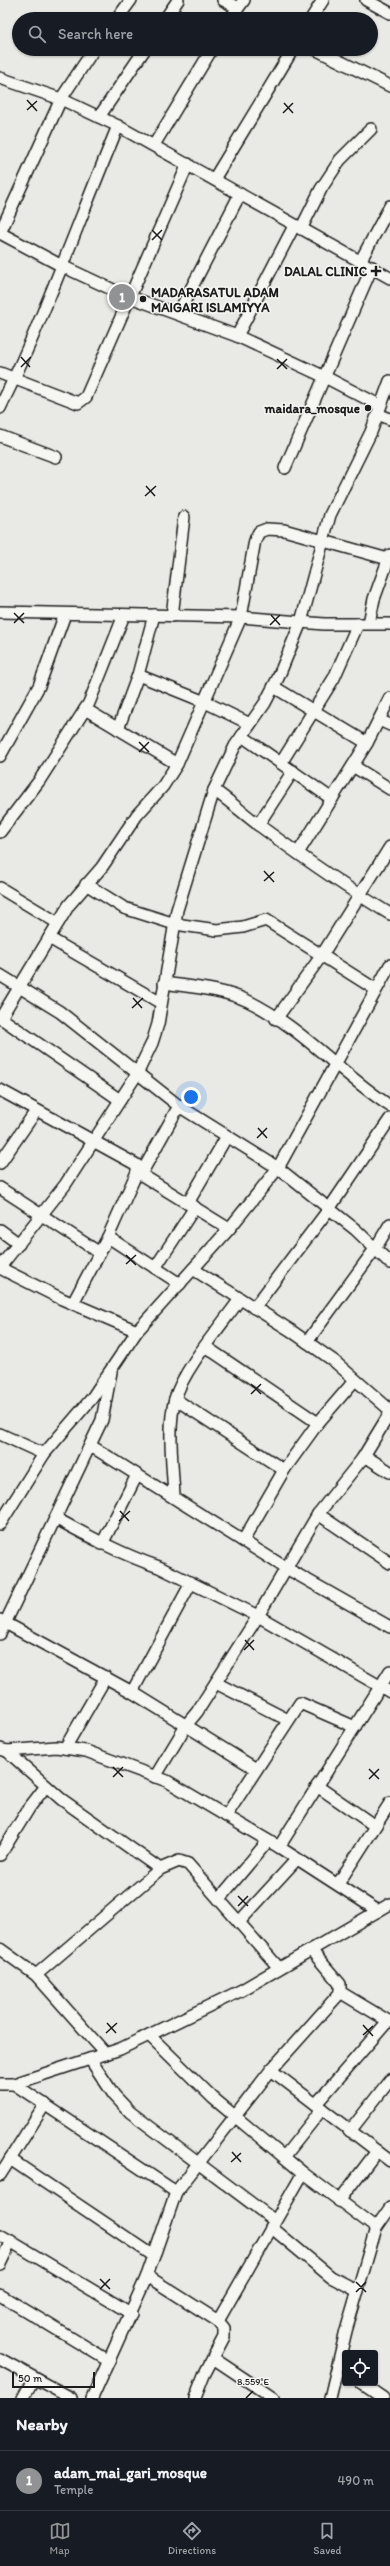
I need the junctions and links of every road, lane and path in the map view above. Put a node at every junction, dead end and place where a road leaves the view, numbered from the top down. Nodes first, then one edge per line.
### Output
1 (131, 0) edge
2 (178, 0) edge
3 (223, 0) edge
4 (323, 0) edge
5 (366, 0) edge
6 (241, 4) edge
7 (122, 12) edge
8 (170, 12) edge
9 (315, 12) edge
10 (390, 13) edge
11 (89, 56) edge
12 (140, 56) edge
13 (208, 56) edge
14 (289, 56) edge
15 (330, 56) edge
16 (0, 78) edge
17 (390, 86) edge
18 (61, 99) junction
19 (99, 116) junction
20 (118, 126) junction
21 (371, 129) dead end
22 (154, 145) junction
23 (188, 164) junction
24 (214, 179) junction
25 (240, 194) junction
26 (390, 206) edge
27 (298, 228) junction
28 (0, 233) edge
29 (361, 260) junction
30 (62, 266) junction
31 (372, 267) junction
32 (390, 278) edge
33 (129, 297) junction
34 (178, 314) junction
35 (238, 336) junction
36 (0, 373) edge
37 (15, 377) junction
38 (325, 377) junction
39 (390, 381) edge
40 (0, 408) edge
41 (378, 410) junction
42 (390, 420) edge
43 (0, 436) edge
44 (56, 457) dead end
45 (285, 468) dead end
46 (184, 516) dead end
47 (321, 541) junction
48 (389, 557) edge
49 (0, 612) edge
50 (65, 614) junction
51 (124, 615) junction
52 (154, 615) junction
53 (172, 616) junction
54 (241, 617) junction
55 (301, 622) junction
56 (369, 623) junction
57 (358, 624) junction
58 (390, 624) edge
59 (138, 675) junction
60 (274, 687) junction
61 (390, 698) edge
62 (205, 702) junction
63 (85, 709) junction
64 (315, 712) junction
65 (379, 720) junction
66 (250, 724) junction
67 (390, 725) edge
68 (118, 729) junction
69 (242, 736) junction
70 (368, 743) junction
71 (0, 756) edge
72 (281, 763) junction
73 (177, 764) junction
74 (353, 766) junction
75 (293, 771) junction
76 (390, 789) edge
77 (214, 790) junction
78 (332, 799) junction
79 (258, 825) junction
80 (0, 832) edge
81 (390, 848) edge
82 (298, 853) junction
83 (86, 884) junction
84 (0, 888) edge
85 (359, 896) junction
86 (390, 914) edge
87 (58, 923) junction
88 (174, 924) junction
89 (49, 938) junction
90 (322, 955) junction
91 (390, 965) edge
92 (0, 975) edge
93 (164, 983) junction
94 (20, 986) junction
95 (375, 989) junction
96 (161, 1003) junction
97 (0, 1019) edge
98 (276, 1019) junction
99 (336, 1066) junction
100 (137, 1074) junction
101 (0, 1090) edge
102 (120, 1100) junction
103 (179, 1106) junction
104 (390, 1106) edge
105 (36, 1111) junction
106 (390, 1119) edge
107 (227, 1136) junction
108 (94, 1140) junction
109 (0, 1163) edge
110 (278, 1168) junction
111 (139, 1173) junction
112 (0, 1188) edge
113 (191, 1205) junction
114 (329, 1209) junction
115 (42, 1217) junction
116 (390, 1224) edge
117 (229, 1229) junction
118 (0, 1230) edge
119 (108, 1237) junction
120 (19, 1244) junction
121 (375, 1249) junction
122 (100, 1253) junction
123 (390, 1263) edge
124 (0, 1267) edge
125 (155, 1268) junction
126 (193, 1269) junction
127 (180, 1284) junction
128 (240, 1299) junction
129 (73, 1303) junction
130 (254, 1308) junction
131 (137, 1331) junction
132 (307, 1342) junction
133 (206, 1347) junction
134 (112, 1368) junction
135 (355, 1380) junction
136 (175, 1399) junction
137 (390, 1412) edge
138 (318, 1423) junction
139 (0, 1434) edge
140 (91, 1446) junction
141 (44, 1454) junction
142 (362, 1459) junction
143 (284, 1470) junction
144 (390, 1472) edge
145 (137, 1475) junction
146 (174, 1497) junction
147 (318, 1514) junction
148 (57, 1519) junction
149 (0, 1524) edge
150 (243, 1541) junction
151 (102, 1544) junction
152 (390, 1563) edge
153 (286, 1568) junction
154 (191, 1583) junction
155 (258, 1616) junction
156 (3, 1622) edge
157 (390, 1627) edge
158 (0, 1634) edge
159 (390, 1672) edge
160 (106, 1677) junction
161 (216, 1683) junction
162 (385, 1689) edge
163 (132, 1692) junction
164 (288, 1720) junction
165 (187, 1724) junction
166 (355, 1727) junction
167 (65, 1748) junction
168 (4, 1750) edge
169 (256, 1769) junction
170 (155, 1777) junction
171 (46, 1786) junction
172 (317, 1786) junction
173 (390, 1803) edge
174 (226, 1816) junction
175 (375, 1826) junction
176 (268, 1841) junction
177 (279, 1847) junction
178 (0, 1855) edge
179 (296, 1860) junction
180 (160, 1869) junction
181 (338, 1884) junction
182 (220, 1899) junction
183 (390, 1904) edge
184 (378, 1911) junction
185 (239, 1922) junction
186 (0, 1949) edge
187 (311, 1950) junction
188 (279, 1968) junction
189 (36, 1975) junction
190 (340, 1992) junction
191 (389, 2022) edge
192 (149, 2035) junction
193 (106, 2054) junction
194 (90, 2059) junction
195 (271, 2070) junction
196 (390, 2080) edge
197 (0, 2084) edge
198 (14, 2084) junction
199 (45, 2104) junction
200 (319, 2107) junction
201 (234, 2116) junction
202 (350, 2131) junction
203 (377, 2151) junction
204 (284, 2157) junction
205 (10, 2159) junction
206 (390, 2161) edge
207 (198, 2164) junction
208 (303, 2172) junction
209 (0, 2175) edge
210 (176, 2192) junction
211 (340, 2200) junction
212 (390, 2208) edge
213 (273, 2224) junction
214 (376, 2228) junction
215 (0, 2235) edge
216 (11, 2241) junction
217 (154, 2256) junction
218 (0, 2264) edge
219 (147, 2276) junction
220 (358, 2291) junction
221 (0, 2295) edge
222 (132, 2314) junction
223 (218, 2321) junction
224 (213, 2358) junction
225 (0, 2359) edge
226 (109, 2361) junction
227 (341, 2370) edge
228 (34, 2378) junction
229 (365, 2386) edge
230 (23, 2398) edge
231 (71, 2398) edge
232 (92, 2398) edge
233 (195, 2398) edge
234 (273, 2398) edge
235 (330, 2398) edge
236 (383, 2398) edge

1 - 7 street
2 - 8 street
3 - 6 street
4 - 9 street
5 - 10 street
11 - 18 street
12 - 19 street
13 - 22 street
14 - 24 street
15 - 17 street
16 - 18 street
18 - 19 street
18 - 28 street
19 - 20 street
20 - 22 street
20 - 30 street
21 - 27 street
22 - 23 street
23 - 24 street
23 - 33 street
24 - 25 street
25 - 27 street
25 - 34 street
26 - 29 street
27 - 29 street
27 - 35 street
28 - 30 street
29 - 31 street
30 - 33 street
30 - 37 street
31 - 32 street
31 - 38 street
33 - 34 street
33 - 37 street
34 - 35 street
35 - 38 street
36 - 37 street
37 - 40 street
38 - 41 street
38 - 45 street
39 - 41 street
41 - 42 street
41 - 47 street
43 - 44 street
46 - 53 street
47 - 48 street
47 - 54 street
47 - 55 street
48 - 56 street
49 - 50 street
50 - 51 street
50 - 71 street
51 - 52 street
51 - 63 street
52 - 53 street
52 - 59 street
53 - 54 street
54 - 55 street
54 - 62 street
55 - 57 street
55 - 60 street
56 - 57 street
56 - 58 street
57 - 64 street
59 - 62 street
59 - 68 street
60 - 64 street
60 - 66 street
61 - 65 street
62 - 66 street
62 - 73 street
63 - 68 street
63 - 80 street
64 - 70 street
64 - 72 street
65 - 67 street
65 - 70 street
66 - 69 street
68 - 73 street
69 - 72 street
69 - 77 street
70 - 74 street
72 - 75 street
73 - 83 street
74 - 76 street
74 - 78 street
75 - 78 street
75 - 79 street
77 - 79 street
77 - 88 street
78 - 82 street
79 - 82 street
81 - 85 street
82 - 85 street
83 - 87 street
83 - 88 street
84 - 87 street
85 - 86 street
85 - 90 street
87 - 89 street
88 - 90 street
88 - 93 street
89 - 94 street
89 - 96 street
90 - 95 street
90 - 98 street
91 - 95 street
92 - 94 street
93 - 96 street
93 - 98 street
94 - 97 street
94 - 100 street
95 - 99 street
96 - 100 street
97 - 102 street
98 - 99 street
99 - 104 street
99 - 110 street
100 - 102 street
100 - 103 street
101 - 105 street
102 - 108 street
103 - 107 street
103 - 111 street
105 - 108 street
105 - 109 street
106 - 114 street
107 - 110 street
107 - 113 street
108 - 111 street
108 - 115 street
110 - 114 street
110 - 117 street
111 - 113 street
111 - 119 street
112 - 115 street
113 - 117 street
113 - 125 street
114 - 121 street
114 - 130 street
115 - 120 street
115 - 122 street
116 - 121 street
117 - 126 street
118 - 120 street
119 - 122 street
119 - 125 street
120 - 124 street
121 - 123 street
121 - 132 street
122 - 129 street
124 - 129 street
125 - 127 street
126 - 127 street
126 - 128 street
127 - 131 street
128 - 130 street
128 - 133 street
129 - 131 street
130 - 132 street
131 - 134 street
132 - 135 street
133 - 136 street
133 - 138 street
134 - 140 street
134 - 141 street
135 - 137 street
135 - 138 street
136 - 143 street
136 - 146 street
137 - 142 street
138 - 143 street
139 - 141 street
140 - 145 street
140 - 148 street
141 - 149 street
142 - 144 street
142 - 147 street
143 - 150 street
145 - 146 street
145 - 151 street
146 - 150 street
147 - 152 street
147 - 153 street
148 - 151 street
148 - 156 street
150 - 153 street
151 - 154 street
153 - 155 street
153 - 157 street
154 - 155 street
154 - 163 street
155 - 161 street
155 - 162 street
156 - 158 street
156 - 160 street
159 - 162 street
160 - 163 street
160 - 167 street
161 - 164 street
161 - 165 street
162 - 166 street
163 - 165 street
164 - 166 street
164 - 169 street
165 - 169 street
165 - 170 street
166 - 172 street
167 - 168 street
167 - 170 street
168 - 171 street
169 - 174 street
170 - 174 street
171 - 178 street
171 - 180 street
172 - 175 street
172 - 177 street
173 - 175 street
174 - 176 street
175 - 181 street
176 - 177 street
176 - 182 street
177 - 179 street
179 - 181 street
179 - 185 street
180 - 182 street
180 - 189 street
181 - 184 street
182 - 185 street
183 - 184 street
184 - 187 street
185 - 188 street
186 - 189 street
187 - 188 street
187 - 190 street
188 - 192 street
189 - 193 street
190 - 191 street
190 - 195 street
191 - 200 street
192 - 193 street
192 - 201 street
193 - 194 street
194 - 198 street
194 - 207 street
195 - 200 street
195 - 201 street
196 - 202 street
197 - 198 street
198 - 199 street
199 - 205 street
199 - 210 street
200 - 202 street
200 - 204 street
201 - 204 street
201 - 207 street
202 - 203 street
203 - 206 street
203 - 211 street
204 - 208 street
205 - 209 street
205 - 217 street
207 - 210 street
207 - 213 street
208 - 211 street
208 - 213 street
210 - 217 street
211 - 214 street
212 - 214 street
213 - 220 street
213 - 223 street
214 - 220 street
215 - 216 street
216 - 218 street
216 - 222 street
217 - 219 street
219 - 222 street
219 - 223 street
220 - 227 street
221 - 226 street
222 - 226 street
223 - 224 street
224 - 233 street
224 - 234 street
225 - 228 street
226 - 232 street
227 - 235 street
228 - 230 street
228 - 231 street
229 - 236 street

